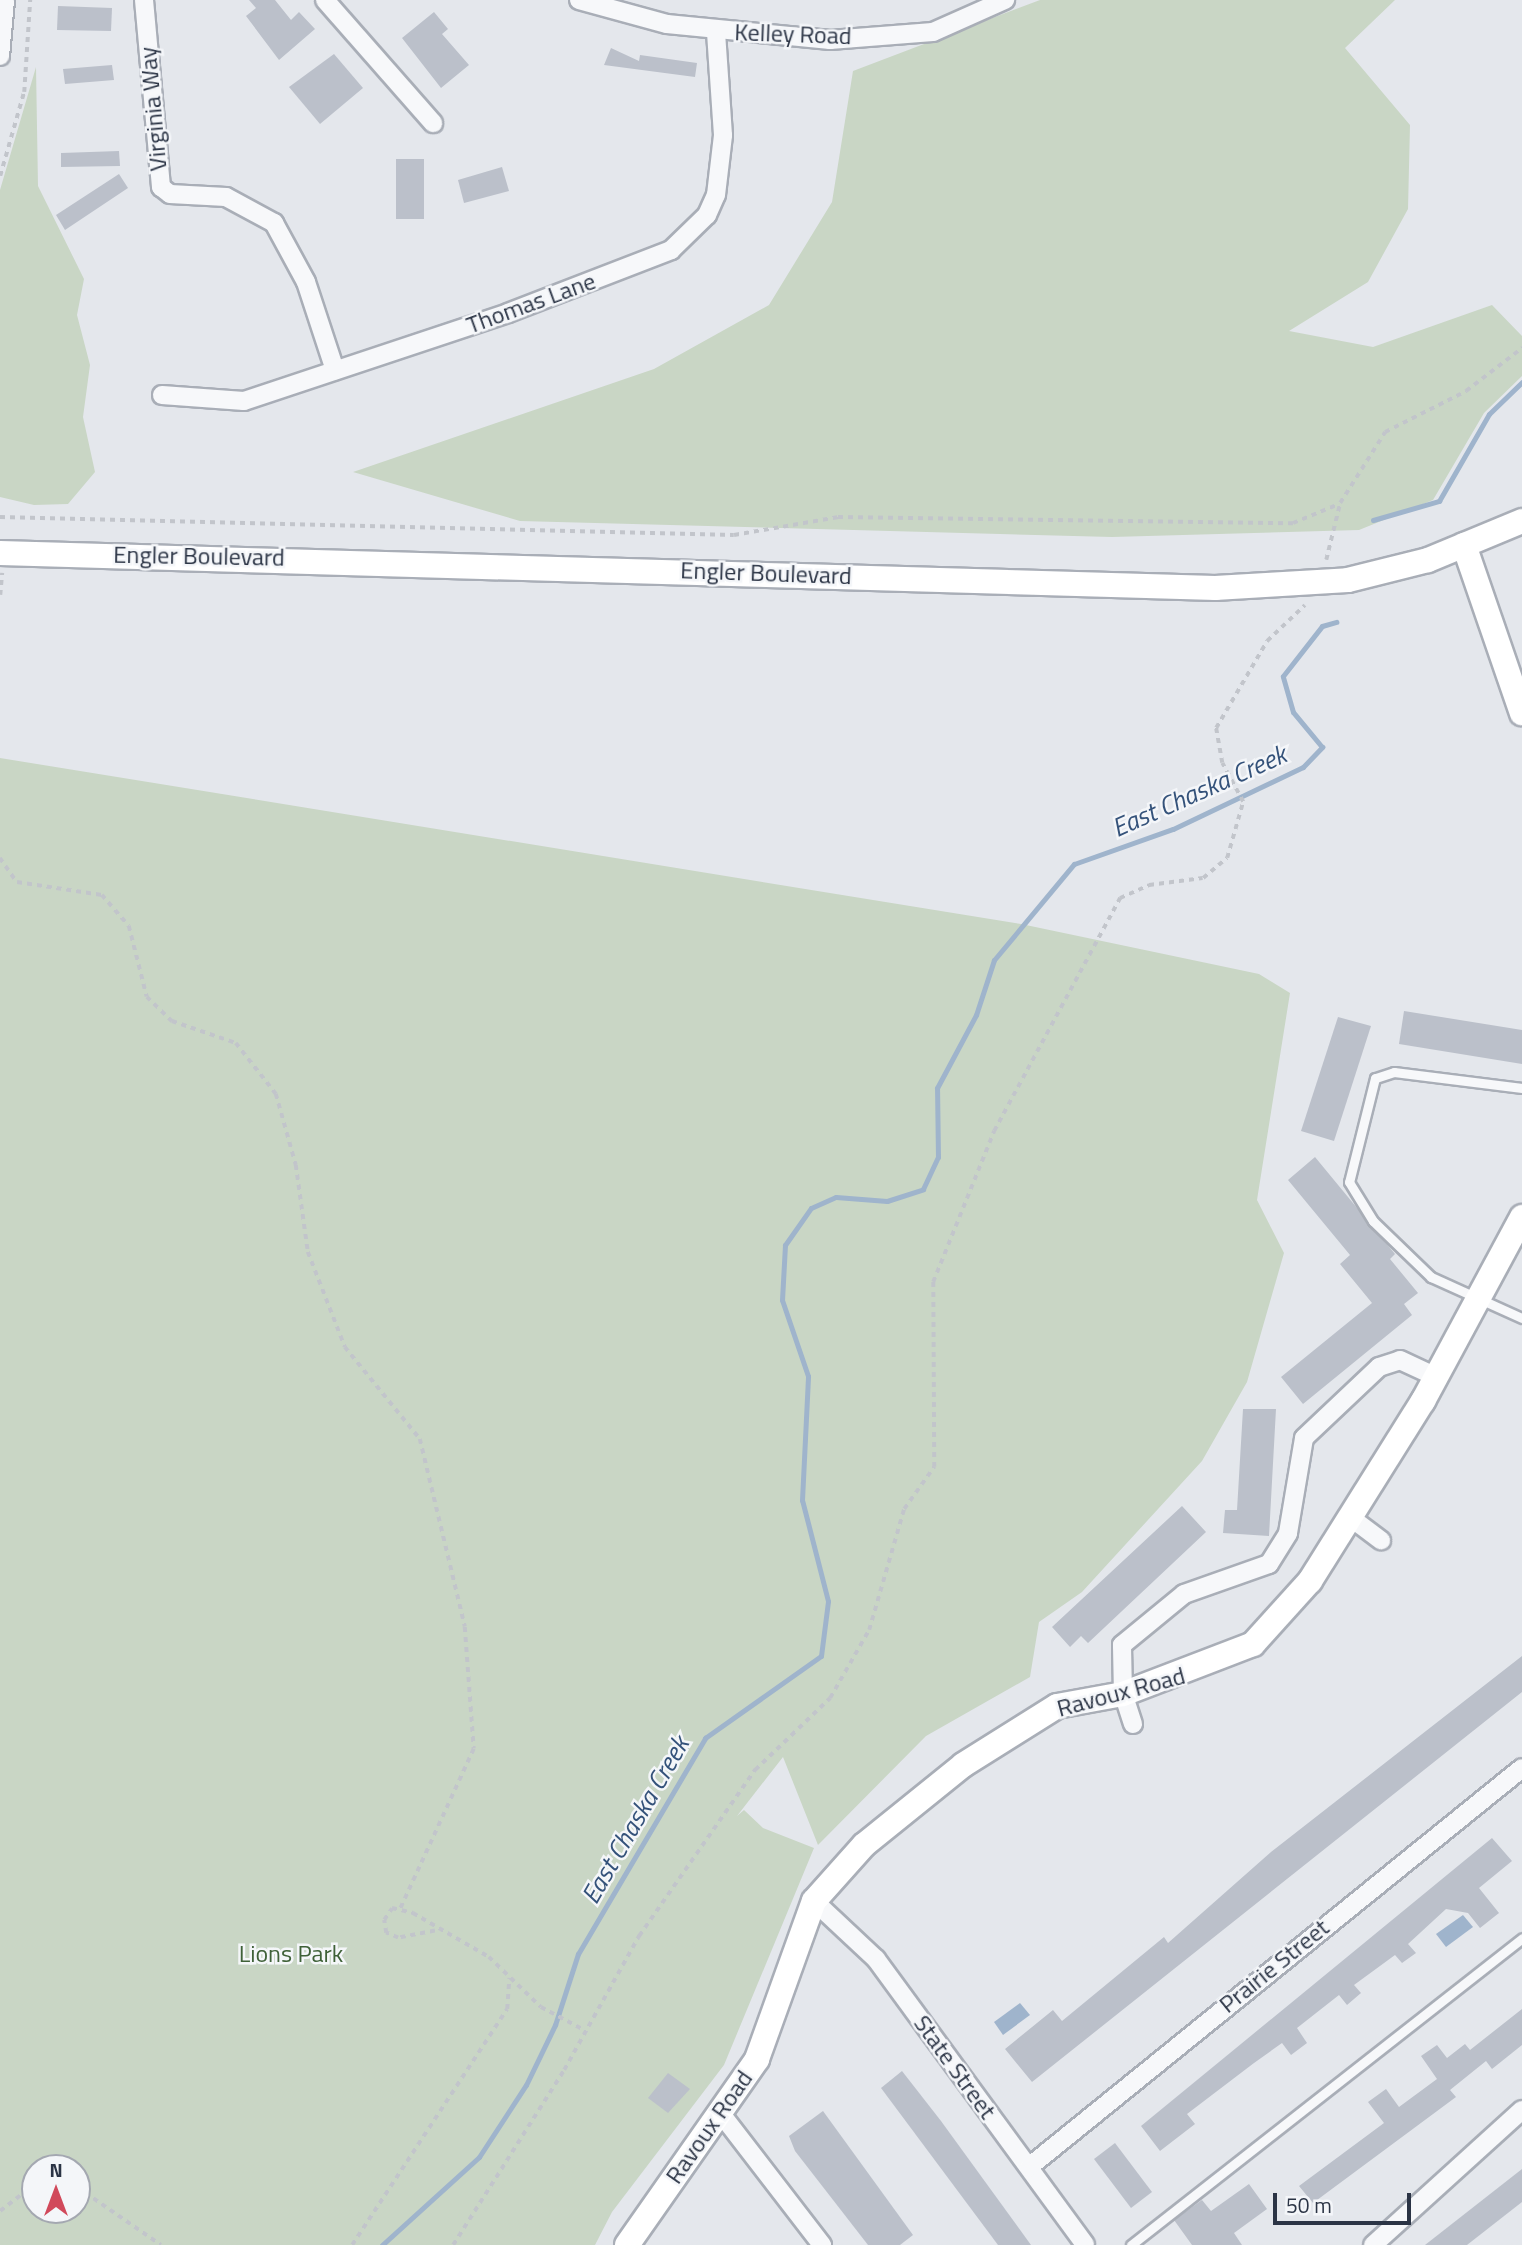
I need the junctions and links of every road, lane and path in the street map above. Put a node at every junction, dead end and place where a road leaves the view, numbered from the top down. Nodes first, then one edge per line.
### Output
1 (5, 0) edge
2 (30, 0) edge
3 (144, 0) edge
4 (325, 0) edge
5 (579, 0) edge
6 (1005, 0) edge
7 (716, 31) junction
8 (0, 56) edge
9 (433, 123) dead end
10 (0, 176) edge
11 (1522, 348) edge
12 (335, 370) junction
13 (162, 395) dead end
14 (1340, 503) junction
15 (0, 517) edge
16 (1522, 521) edge
17 (1464, 545) junction
18 (0, 553) edge
19 (1317, 582) junction
20 (1522, 713) edge
21 (0, 858) edge
22 (1522, 1088) edge
23 (1522, 1217) edge
24 (1482, 1295) junction
25 (1522, 1318) edge
26 (1436, 1377) junction
27 (1350, 1517) junction
28 (1381, 1540) dead end
29 (1123, 1694) junction
30 (1133, 1724) dead end
31 (1522, 1768) edge
32 (814, 1900) junction
33 (400, 1910) junction
34 (435, 1931) junction
35 (1522, 1937) edge
36 (509, 1978) junction
37 (584, 2030) junction
38 (1522, 2110) edge
39 (722, 2115) junction
40 (1029, 2167) junction
41 (21, 2195) edge
42 (91, 2197) edge
43 (0, 2211) edge
44 (161, 2245) edge
45 (352, 2245) edge
46 (453, 2245) edge
47 (627, 2245) edge
48 (822, 2245) edge
49 (1085, 2245) edge
50 (1131, 2245) edge
51 (1373, 2245) edge

1 - 8 street
2 - 10 path
3 - 12 street, Virginia Way
4 - 9 street
5 - 7 street, Kelley Road
6 - 7 street, Kelley Road
7 - 12 street, Thomas Lane
11 - 14 path
12 - 13 street, Thomas Lane
14 - 15 path
14 - 19 path
16 - 17 street, Engler Boulevard
17 - 19 street, Engler Boulevard
17 - 20 street
18 - 19 street, Engler Boulevard
19 - 37 path
21 - 33 path
22 - 24 lane
23 - 24 street, Ravoux Road
24 - 25 lane
24 - 26 street, Ravoux Road
26 - 27 street, Ravoux Road
26 - 29 street
27 - 28 street
27 - 29 street, Ravoux Road
29 - 30 street
29 - 32 street, Ravoux Road
31 - 40 street, Prairie Street
32 - 39 street, Ravoux Road
32 - 40 street, State Street
33 - 34 path
33 - 34 path
34 - 36 path
35 - 50 lane
36 - 37 path
36 - 45 path
37 - 46 path
38 - 51 street
39 - 47 street, Ravoux Road
39 - 48 street
40 - 49 street, State Street
41 - 43 path
42 - 44 path

